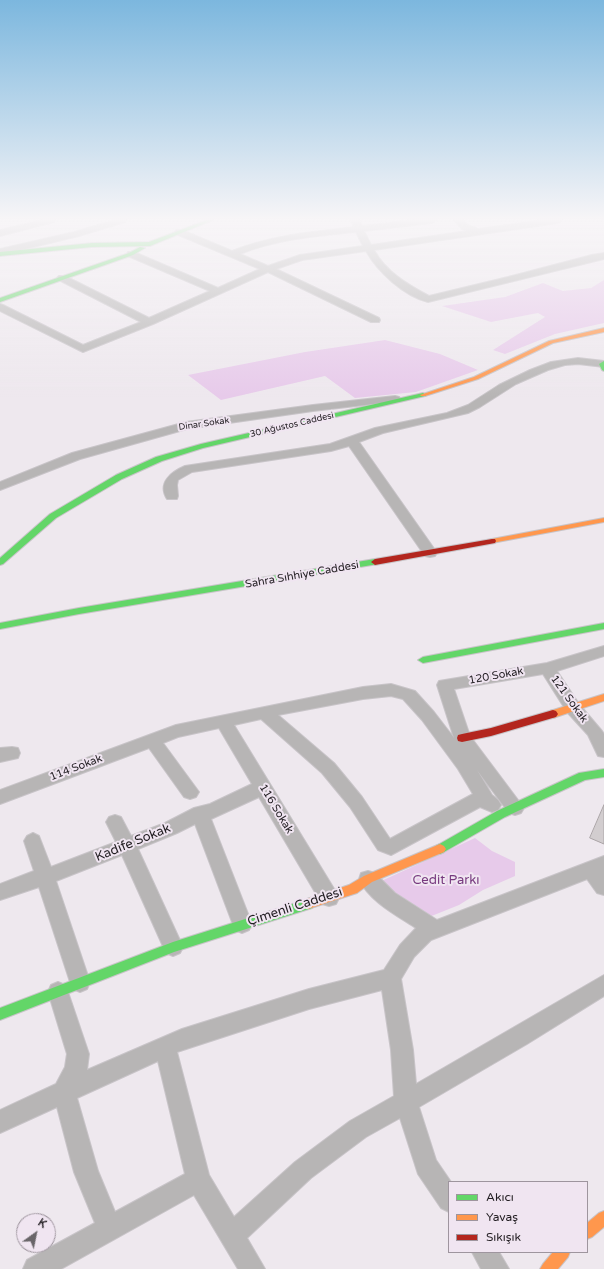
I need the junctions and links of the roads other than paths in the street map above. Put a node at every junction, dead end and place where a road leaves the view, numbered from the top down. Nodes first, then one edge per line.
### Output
1 (59, 279) edge
2 (64, 279) edge
3 (190, 279) edge
4 (244, 279) edge
5 (289, 279) edge
6 (395, 279) edge
7 (511, 279) edge
8 (217, 291) junction
9 (0, 300) edge
10 (0, 307) edge
11 (375, 320) dead end
12 (149, 322) junction
13 (604, 330) edge
14 (603, 366) edge
15 (416, 397) junction
16 (352, 441) junction
17 (0, 486) edge
18 (172, 496) dead end
19 (604, 520) edge
20 (430, 553) junction
21 (0, 562) edge
22 (0, 626) edge
23 (604, 626) edge
24 (604, 652) edge
25 (423, 660) dead end
26 (547, 668) junction
27 (604, 698) edge
28 (574, 708) junction
29 (265, 713) junction
30 (223, 721) junction
31 (462, 738) junction
32 (152, 740) junction
33 (604, 751) edge
34 (604, 773) edge
35 (263, 787) junction
36 (190, 792) dead end
37 (0, 797) edge
38 (486, 800) junction
39 (508, 811) junction
40 (200, 813) junction
41 (115, 822) dead end
42 (33, 841) dead end
43 (126, 845) junction
44 (597, 867) edge
45 (46, 877) junction
46 (368, 879) junction
47 (604, 887) edge
48 (0, 892) edge
49 (330, 898) junction
50 (242, 924) junction
51 (435, 930) junction
52 (173, 947) junction
53 (390, 978) junction
54 (80, 982) junction
55 (604, 985) edge
56 (58, 992) junction
57 (0, 1014) edge
58 (165, 1047) junction
59 (64, 1092) junction
60 (406, 1102) junction
61 (0, 1122) edge
62 (198, 1180) junction
63 (448, 1199) edge
64 (604, 1218) edge
65 (110, 1229) junction
66 (588, 1231) edge
67 (232, 1235) junction
68 (485, 1253) edge
69 (562, 1253) edge
70 (36, 1269) edge
71 (252, 1269) edge
72 (496, 1269) edge
73 (548, 1269) edge

1 - 9 street
2 - 12 street
3 - 8 street
4 - 8 street
5 - 11 street
6 - 7 street
8 - 12 street
10 - 12 street
13 - 15 street, 30 Ağustos Caddesi
14 - 16 street
15 - 17 street, Dinar Sokak
15 - 21 street, 30 Ağustos Caddesi
16 - 18 street
16 - 20 street
19 - 20 street, Sahra Sıhhiye Caddesi
20 - 22 street, Sahra Sıhhiye Caddesi
23 - 25 street
24 - 26 street, 120 Sokak
26 - 28 street, 121 Sokak
26 - 31 street, 120 Sokak
27 - 28 street
28 - 31 street
28 - 33 street, 121 Sokak
29 - 30 street, 114 Sokak
29 - 38 street, 114 Sokak
29 - 38 street
30 - 32 street, 114 Sokak
30 - 35 street, 116 Sokak
31 - 39 street
32 - 36 street
32 - 37 street, 114 Sokak
34 - 39 street, Çimenli Caddesi
35 - 40 street, Kadife Sokak
35 - 49 street, 116 Sokak
38 - 39 street, 114 Sokak
39 - 46 street, Çimenli Caddesi
40 - 43 street, Kadife Sokak
40 - 50 street
41 - 43 street
42 - 45 street
43 - 45 street, Kadife Sokak
43 - 52 street
44 - 47 street
44 - 51 street
45 - 48 street, Kadife Sokak
45 - 54 street
46 - 49 street, Çimenli Caddesi
46 - 51 street
49 - 50 street, Çimenli Caddesi
50 - 52 street, Çimenli Caddesi
51 - 53 street
52 - 54 street, Çimenli Caddesi
53 - 58 street
53 - 60 street
54 - 56 street, Çimenli Caddesi
55 - 60 street
56 - 57 street, Çimenli Caddesi
56 - 59 street
58 - 59 street
58 - 62 street
59 - 61 street
59 - 65 street
60 - 63 street
60 - 67 street
62 - 65 street
62 - 67 street
64 - 66 street
65 - 70 street
67 - 71 street
68 - 72 street
69 - 73 street

